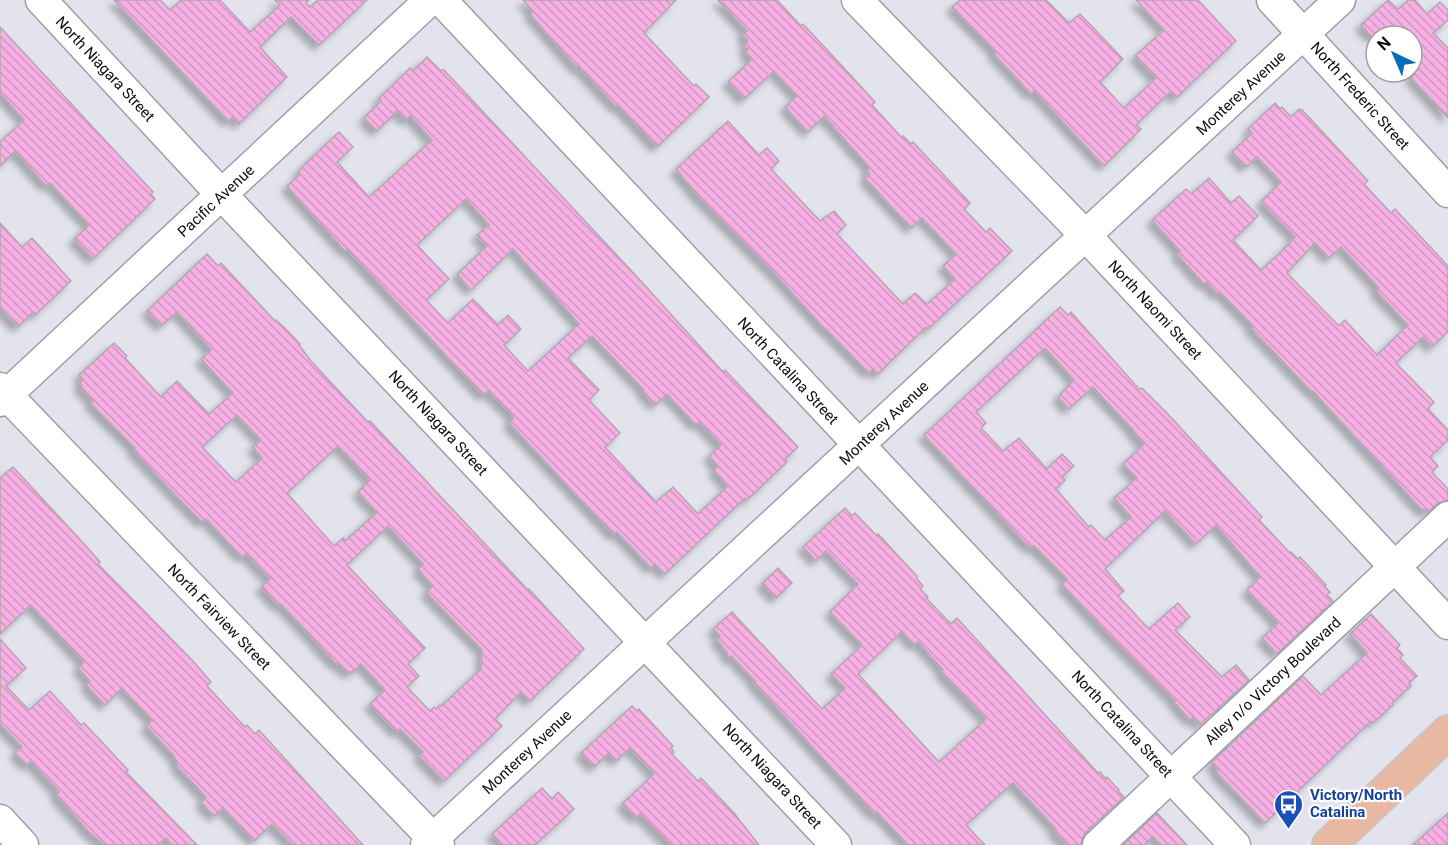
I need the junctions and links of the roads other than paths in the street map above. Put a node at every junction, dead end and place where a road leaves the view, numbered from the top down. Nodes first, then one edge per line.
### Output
1 (41, 0) edge
2 (430, 0) edge
3 (441, 0) edge
4 (857, 0) edge
5 (1272, 0) edge
6 (1340, 0) edge
7 (1304, 34) junction
8 (1448, 192) edge
9 (222, 195) junction
10 (1086, 236) junction
11 (2, 395) edge
12 (859, 446) junction
13 (1448, 517) edge
14 (1395, 566) junction
15 (1448, 624) edge
16 (646, 642) junction
17 (1448, 732) edge
18 (1171, 777) junction
19 (0, 820) edge
20 (433, 843) edge
21 (23, 845) edge
22 (836, 845) edge
23 (1098, 845) edge
24 (1235, 845) edge
25 (1329, 845) edge

1 - 9 street, North Niagara Street
2 - 9 street, Pacific Avenue
3 - 12 street, North Catalina Street
4 - 10 street, North Naomi Street
5 - 7 street, North Frederic Street
6 - 7 street, Monterey Avenue
7 - 8 street, North Frederic Street
7 - 10 street, Monterey Avenue
9 - 11 street, Pacific Avenue
9 - 16 street, North Niagara Street
10 - 12 street, Monterey Avenue
10 - 14 street, North Naomi Street
11 - 20 street, North Fairview Street
12 - 16 street, Monterey Avenue
12 - 18 street, North Catalina Street
13 - 14 street, Alley n/o Victory Boulevard
14 - 15 street, North Naomi Street
14 - 18 street, Alley n/o Victory Boulevard
16 - 20 street, Monterey Avenue
16 - 22 street, North Niagara Street
17 - 25 main road
18 - 23 street, Alley n/o Victory Boulevard
18 - 24 street, North Catalina Street
19 - 21 street

